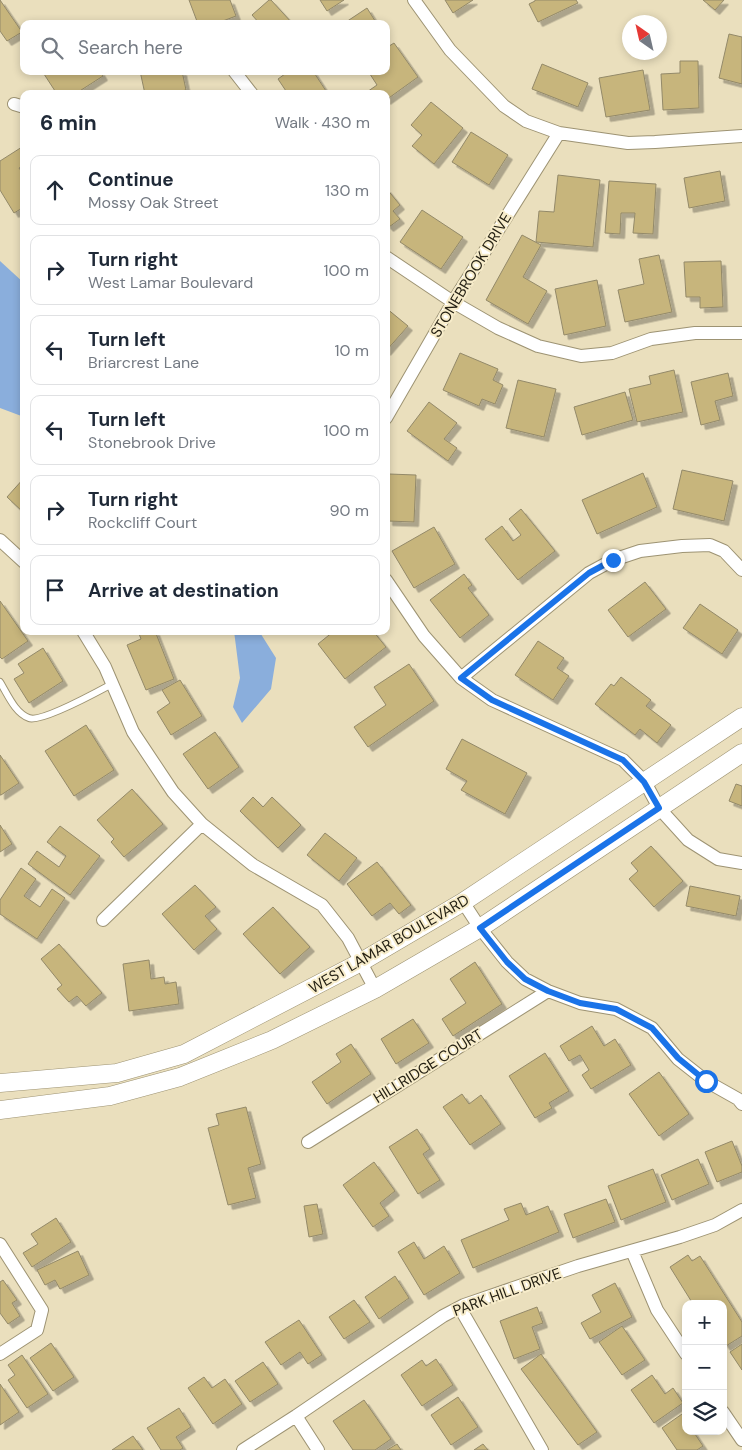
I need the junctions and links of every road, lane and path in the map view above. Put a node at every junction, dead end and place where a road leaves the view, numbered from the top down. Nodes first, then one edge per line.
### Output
1 (414, 0) edge
2 (237, 75) edge
3 (249, 90) edge
4 (559, 133) junction
5 (742, 136) edge
6 (390, 260) edge
7 (453, 302) junction
8 (742, 333) edge
9 (390, 411) edge
10 (0, 540) edge
11 (20, 558) edge
12 (742, 570) edge
13 (390, 586) edge
14 (85, 635) edge
15 (461, 678) junction
16 (0, 682) edge
17 (112, 684) junction
18 (742, 717) edge
19 (742, 752) edge
20 (644, 782) junction
21 (659, 808) junction
22 (202, 824) junction
23 (742, 863) edge
24 (463, 902) junction
25 (103, 920) dead end
26 (480, 928) junction
27 (361, 962) junction
28 (375, 989) junction
29 (548, 991) junction
30 (0, 1083) edge
31 (742, 1104) edge
32 (0, 1110) edge
33 (308, 1142) dead end
34 (742, 1210) edge
35 (0, 1244) edge
36 (632, 1251) junction
37 (460, 1308) junction
38 (682, 1348) edge
39 (0, 1354) edge
40 (296, 1416) junction
41 (727, 1418) edge
42 (742, 1440) edge
43 (243, 1450) edge
44 (318, 1450) edge
45 (542, 1450) edge

1 - 4 street
2 - 3 street
4 - 5 street
4 - 7 street, STONEBROOK DRIVE
6 - 7 street
7 - 8 street
7 - 9 street, STONEBROOK DRIVE
10 - 11 street
12 - 15 street
13 - 15 street
14 - 17 street
15 - 20 street
16 - 17 lane
17 - 22 street
18 - 20 main road, WEST LAMAR BOULEVARD
19 - 21 main road, WEST LAMAR BOULEVARD
20 - 21 street
20 - 24 main road, WEST LAMAR BOULEVARD
21 - 23 street
21 - 26 main road, WEST LAMAR BOULEVARD
22 - 25 street
22 - 27 street
24 - 26 street
24 - 27 main road, WEST LAMAR BOULEVARD
26 - 28 main road, WEST LAMAR BOULEVARD
26 - 29 street
27 - 28 street
27 - 30 main road, WEST LAMAR BOULEVARD
28 - 32 main road, WEST LAMAR BOULEVARD
29 - 31 street
29 - 33 street, HILLRIDGE COURT
34 - 36 street, PARK HILL DRIVE
35 - 39 street
36 - 37 street, PARK HILL DRIVE
36 - 38 street
37 - 40 street, PARK HILL DRIVE
37 - 45 street
40 - 43 street, PARK HILL DRIVE
40 - 44 street
41 - 42 street

